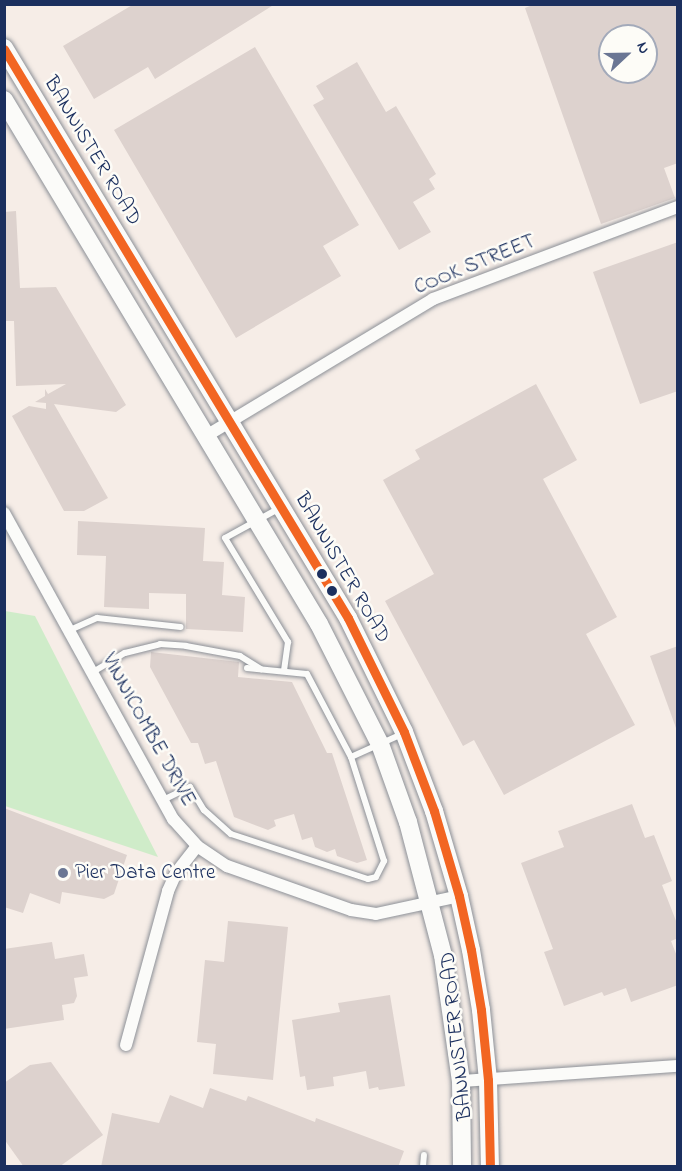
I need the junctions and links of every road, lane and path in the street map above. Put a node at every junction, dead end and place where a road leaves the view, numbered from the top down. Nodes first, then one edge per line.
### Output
1 (4, 48) edge
2 (4, 100) edge
3 (678, 207) edge
4 (230, 422) junction
5 (206, 436) junction
6 (282, 508) junction
7 (4, 513) edge
8 (257, 520) junction
9 (181, 627) dead end
10 (70, 630) junction
11 (247, 668) dead end
12 (261, 669) junction
13 (93, 672) junction
14 (284, 672) junction
15 (404, 732) junction
16 (380, 744) junction
17 (351, 757) junction
18 (163, 800) junction
19 (197, 846) junction
20 (459, 896) junction
21 (431, 903) junction
22 (126, 1045) dead end
23 (678, 1066) edge
24 (488, 1080) junction
25 (460, 1082) junction
26 (424, 1155) dead end
27 (423, 1167) edge
28 (462, 1167) edge
29 (490, 1167) edge

1 - 4 main road, BANNISTER ROAD
2 - 5 main road, BANNISTER ROAD
3 - 4 street, COOK STREET
4 - 5 street, COOK STREET
4 - 6 main road, BANNISTER ROAD
5 - 8 main road, BANNISTER ROAD
6 - 8 lane
6 - 15 main road, BANNISTER ROAD
7 - 10 street, VINNICOMBE DRIVE
8 - 14 lane
8 - 16 main road, BANNISTER ROAD
9 - 10 lane
10 - 13 street, VINNICOMBE DRIVE
11 - 12 lane
12 - 13 lane
12 - 14 lane
13 - 18 street, VINNICOMBE DRIVE
14 - 17 lane
15 - 16 lane
15 - 20 main road, BANNISTER ROAD
16 - 17 lane
16 - 21 main road, BANNISTER ROAD
17 - 18 lane
18 - 19 street, VINNICOMBE DRIVE
19 - 21 street, VINNICOMBE DRIVE
19 - 22 street
20 - 21 street, VINNICOMBE DRIVE
20 - 24 main road, BANNISTER ROAD
21 - 25 main road, BANNISTER ROAD
23 - 24 street
24 - 25 street
24 - 29 main road, BANNISTER ROAD
25 - 28 main road, BANNISTER ROAD
26 - 27 lane

